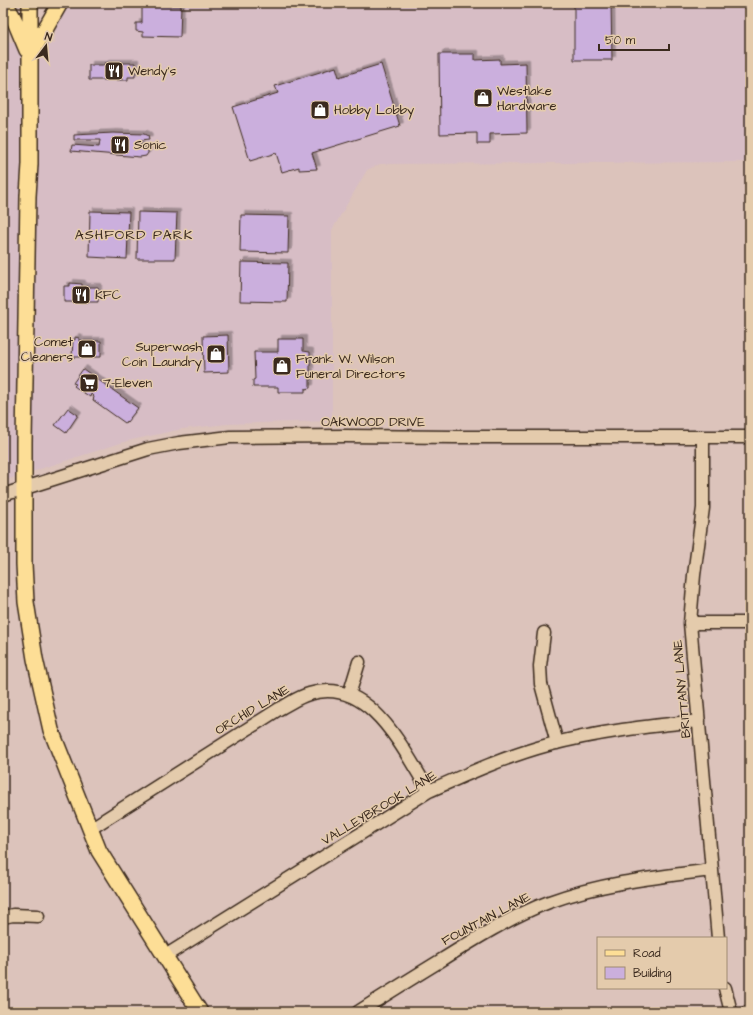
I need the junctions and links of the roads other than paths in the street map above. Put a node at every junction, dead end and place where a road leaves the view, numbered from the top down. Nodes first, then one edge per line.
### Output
1 (5, 3) edge
2 (30, 3) edge
3 (60, 3) edge
4 (30, 56) junction
5 (703, 437) junction
6 (750, 437) edge
7 (24, 488) junction
8 (3, 495) edge
9 (690, 623) junction
10 (750, 623) edge
11 (544, 634) dead end
12 (359, 662) dead end
13 (349, 695) junction
14 (699, 721) junction
15 (557, 743) junction
16 (428, 791) junction
17 (90, 829) junction
18 (712, 870) junction
19 (38, 916) dead end
20 (3, 917) edge
21 (718, 937) edge
22 (165, 956) junction
23 (725, 989) edge
24 (750, 1011) edge
25 (200, 1012) edge
26 (358, 1012) edge
27 (730, 1012) edge
28 (747, 1012) edge

1 - 4 main road
2 - 4 main road
3 - 4 main road
4 - 7 main road
5 - 6 street, OAKWOOD DRIVE
5 - 7 street, OAKWOOD DRIVE
5 - 9 street, BRITTANY LANE
7 - 8 street, OAKWOOD DRIVE
7 - 17 main road
9 - 10 street
9 - 14 street, BRITTANY LANE
11 - 15 street
12 - 13 street
13 - 16 street, ORCHID LANE
13 - 17 street, ORCHID LANE
14 - 15 street, VALLEYBROOK LANE
14 - 18 street, BRITTANY LANE
15 - 16 street, VALLEYBROOK LANE
16 - 22 street, VALLEYBROOK LANE
17 - 22 main road
18 - 21 street, BRITTANY LANE
18 - 26 street, FOUNTAIN LANE
19 - 20 street
22 - 25 main road
23 - 27 street
24 - 28 street

